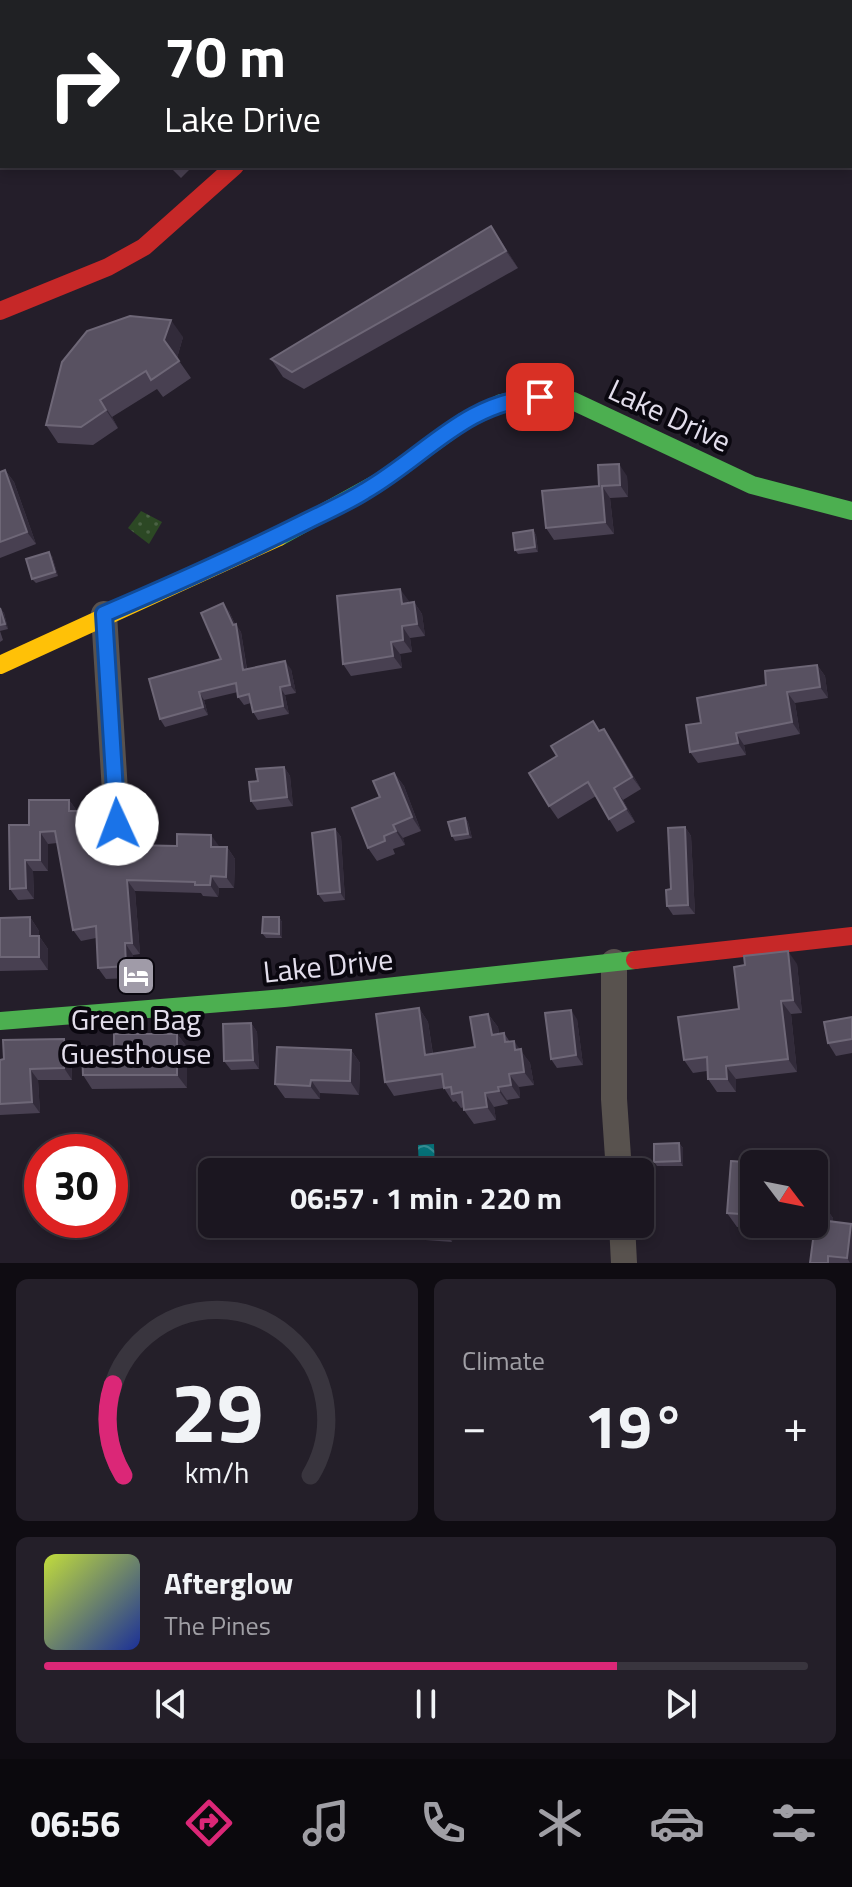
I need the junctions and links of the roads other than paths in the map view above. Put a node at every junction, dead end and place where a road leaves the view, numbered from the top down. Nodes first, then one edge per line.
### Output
1 (233, 168) edge
2 (0, 311) edge
3 (852, 511) edge
4 (104, 614) junction
5 (0, 665) edge
6 (117, 824) dead end
7 (852, 936) edge
8 (614, 962) junction
9 (0, 1021) edge
10 (618, 1158) edge
11 (623, 1238) edge
12 (624, 1263) edge

1 - 2 street
3 - 4 street, Lake Drive
4 - 5 street, Lake Drive
4 - 6 street
7 - 8 street, Lake Drive
8 - 9 street, Lake Drive
8 - 10 street
11 - 12 street

